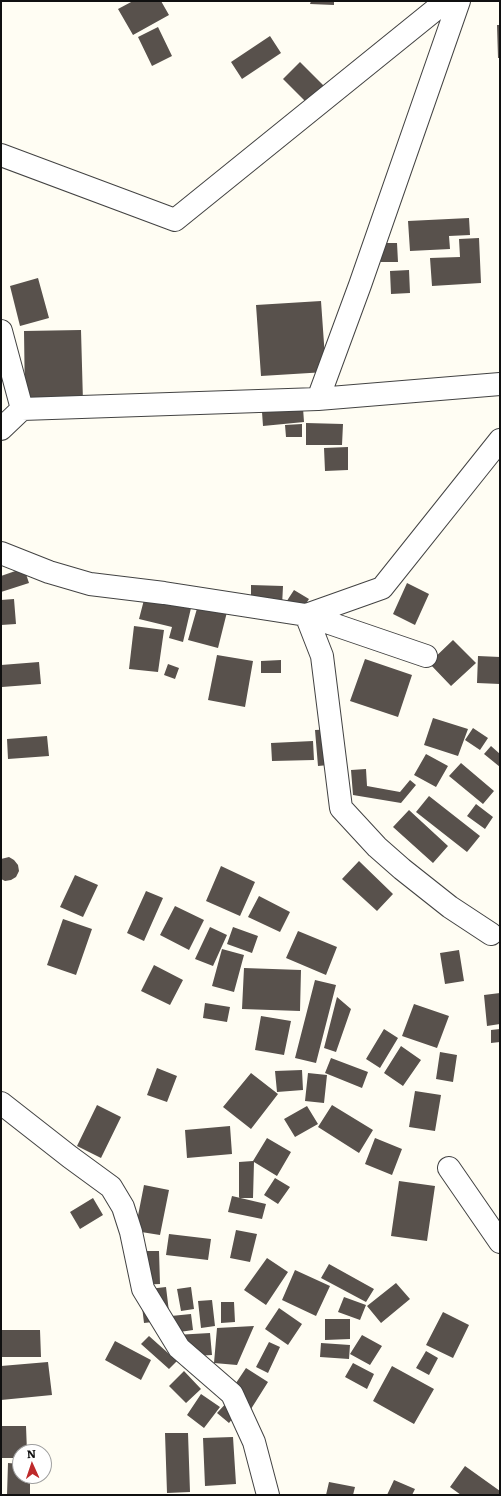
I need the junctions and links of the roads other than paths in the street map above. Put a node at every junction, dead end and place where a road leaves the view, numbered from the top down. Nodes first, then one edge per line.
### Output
1 (446, 1) edge
2 (459, 1) edge
3 (1, 155) edge
4 (1, 331) edge
5 (500, 384) edge
6 (318, 399) junction
7 (22, 409) junction
8 (1, 429) edge
9 (500, 440) edge
10 (1, 554) edge
11 (306, 615) junction
12 (426, 656) dead end
13 (491, 934) dead end
14 (1, 1103) edge
15 (449, 1168) dead end
16 (500, 1242) edge
17 (268, 1495) edge

1 - 3 street
2 - 6 street
4 - 7 street
5 - 6 street
6 - 7 street
7 - 8 street
9 - 11 street
10 - 11 street
11 - 12 street
11 - 13 street
14 - 17 street
15 - 16 street

